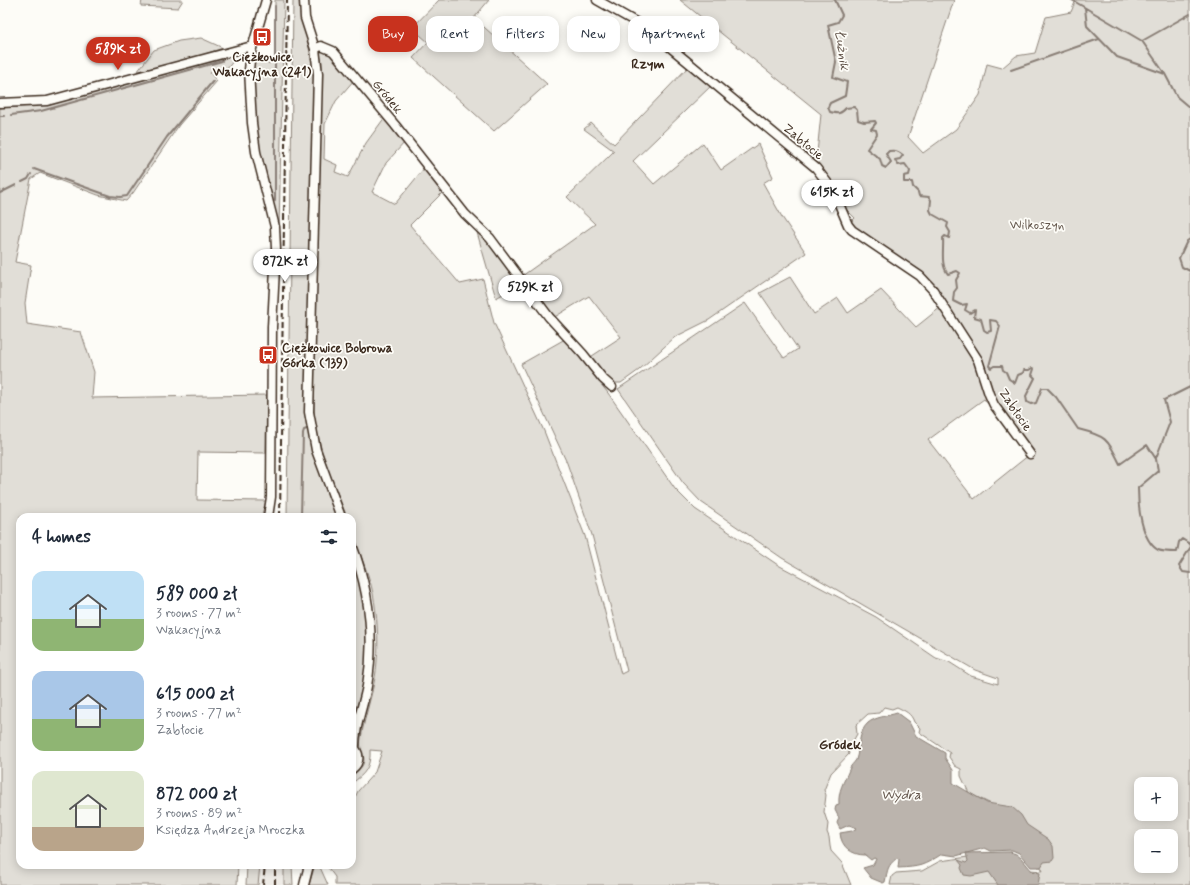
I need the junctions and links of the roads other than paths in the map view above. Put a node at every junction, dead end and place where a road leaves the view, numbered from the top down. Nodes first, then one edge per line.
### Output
1 (266, 0) edge
2 (304, 0) edge
3 (597, 0) edge
4 (252, 46) junction
5 (315, 48) junction
6 (0, 102) edge
7 (612, 387) dead end
8 (1030, 454) dead end
9 (269, 513) edge
10 (340, 513) edge
11 (356, 558) edge
12 (358, 720) junction
13 (356, 724) edge
14 (356, 734) edge
15 (356, 752) edge
16 (356, 766) edge
17 (308, 869) edge
18 (304, 885) edge

1 - 4 street
2 - 5 street
3 - 8 street, Zabłocie
4 - 6 street
4 - 9 street
5 - 7 street, Gródek
5 - 10 street
11 - 12 street
12 - 13 street
12 - 14 street
15 - 16 street
17 - 18 street

